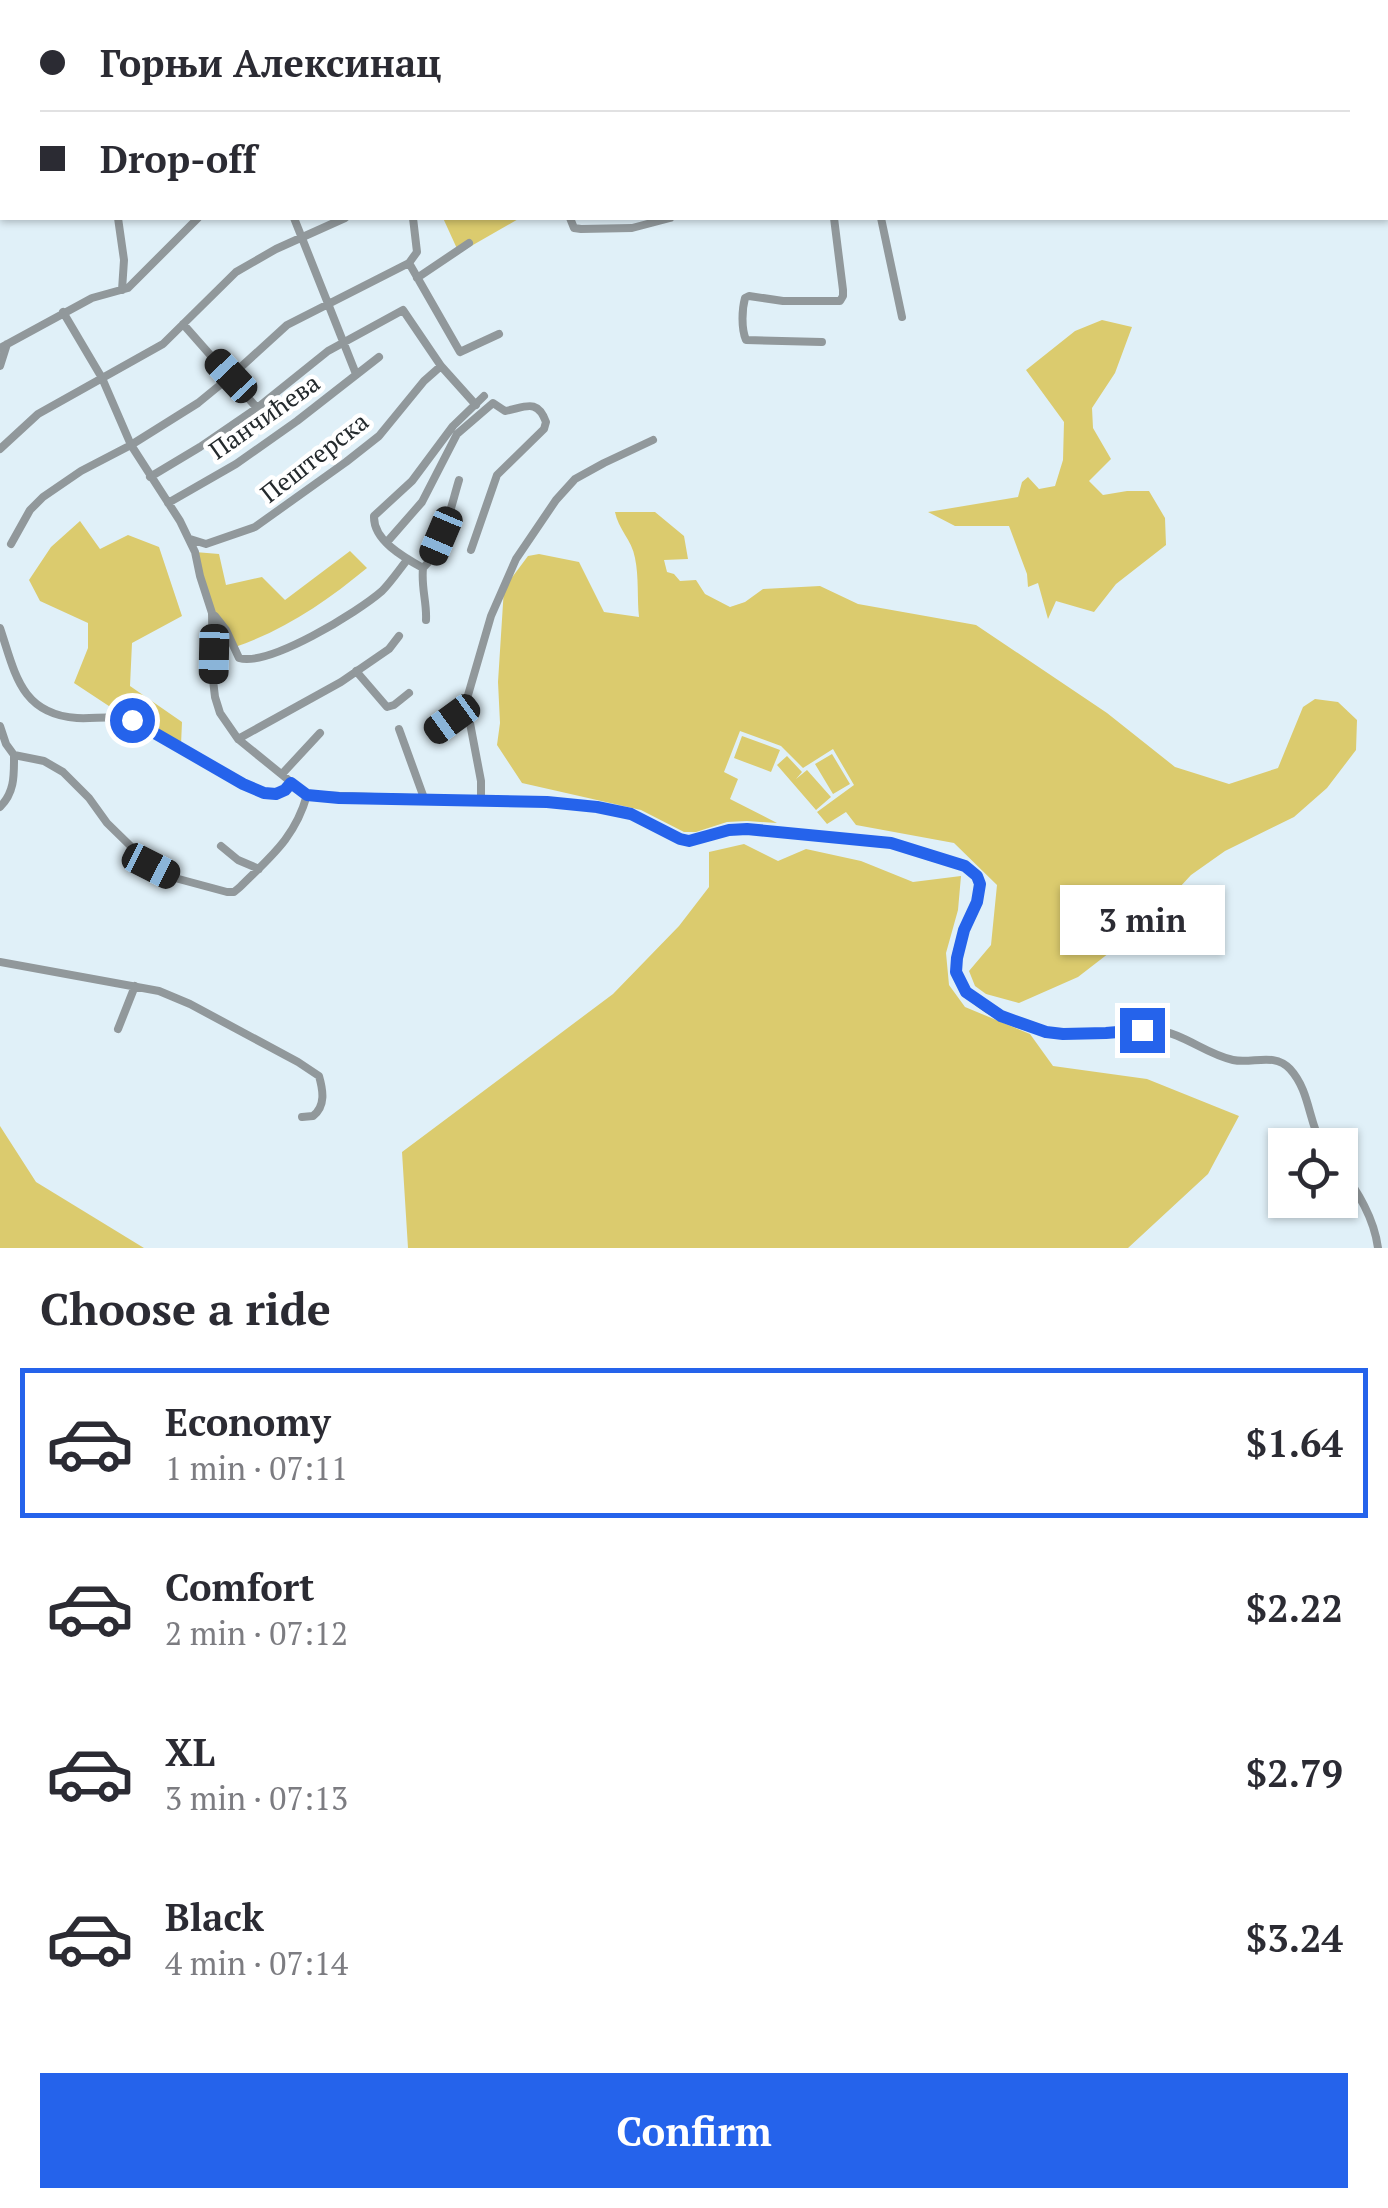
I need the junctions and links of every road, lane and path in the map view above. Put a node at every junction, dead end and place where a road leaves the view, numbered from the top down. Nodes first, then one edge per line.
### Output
1 (118, 220) edge
2 (196, 220) edge
3 (295, 220) edge
4 (340, 220) edge
5 (415, 220) edge
6 (571, 220) edge
7 (662, 220) edge
8 (834, 220) edge
9 (881, 220) edge
10 (302, 237) junction
11 (469, 243) dead end
12 (409, 263) junction
13 (417, 278) junction
14 (122, 290) junction
15 (327, 304) junction
16 (64, 312) junction
17 (902, 317) dead end
18 (182, 324) junction
19 (499, 334) dead end
20 (822, 342) dead end
21 (343, 343) junction
22 (4, 346) edge
23 (380, 357) dead end
24 (0, 366) edge
25 (441, 366) junction
26 (356, 374) junction
27 (231, 376) junction
28 (102, 378) junction
29 (484, 396) dead end
30 (476, 405) junction
31 (257, 408) junction
32 (653, 440) dead end
33 (131, 445) junction
34 (0, 448) edge
35 (150, 477) junction
36 (459, 480) dead end
37 (168, 503) junction
38 (190, 539) junction
39 (387, 542) junction
40 (12, 544) dead end
41 (471, 550) dead end
42 (408, 560) junction
43 (423, 568) junction
44 (212, 612) junction
45 (426, 620) dead end
46 (0, 628) edge
47 (398, 636) dead end
48 (356, 671) junction
49 (409, 693) dead end
50 (466, 710) junction
51 (0, 726) edge
52 (399, 729) dead end
53 (433, 732) dead end
54 (320, 733) dead end
55 (238, 739) junction
56 (14, 755) junction
57 (282, 774) junction
58 (291, 783) junction
59 (307, 795) junction
60 (424, 798) junction
61 (481, 801) junction
62 (0, 807) edge
63 (221, 846) dead end
64 (258, 869) junction
65 (0, 962) edge
66 (135, 986) junction
67 (118, 1029) dead end
68 (302, 1117) dead end
69 (1314, 1128) edge
70 (1358, 1195) edge
71 (1388, 1232) edge
72 (1378, 1245) edge

1 - 14 street
2 - 14 street
3 - 10 street
4 - 10 street
5 - 12 street
6 - 7 street
8 - 20 street
9 - 17 street
10 - 15 street
10 - 18 street
11 - 13 street
12 - 13 street
12 - 15 street
13 - 19 street
14 - 16 street
15 - 21 street
15 - 27 street
16 - 22 street
16 - 28 street
18 - 27 street
18 - 28 street
21 - 25 street
21 - 26 street
21 - 31 street
22 - 24 street
23 - 26 street, Панчићева
25 - 30 street
25 - 38 street, Пештерска
26 - 37 street, Панчићева
27 - 31 street
27 - 33 street
28 - 33 street
28 - 34 street
29 - 30 street
30 - 39 street
31 - 35 street
32 - 50 street
33 - 35 street
33 - 40 street
35 - 37 street
36 - 43 street
37 - 38 street
38 - 44 street
39 - 41 street
39 - 42 street
42 - 43 street
42 - 44 street
43 - 45 street
44 - 55 street
46 - 58 street
47 - 48 street
48 - 49 street
48 - 55 street
50 - 53 street
50 - 61 street
51 - 56 street
52 - 60 street
54 - 57 street
55 - 57 street
56 - 62 street
56 - 64 street
57 - 58 street
58 - 59 street
59 - 60 street
59 - 64 street
60 - 61 street
61 - 69 street
63 - 64 street
65 - 66 street
66 - 67 street
66 - 68 street
70 - 72 street
71 - 72 street

